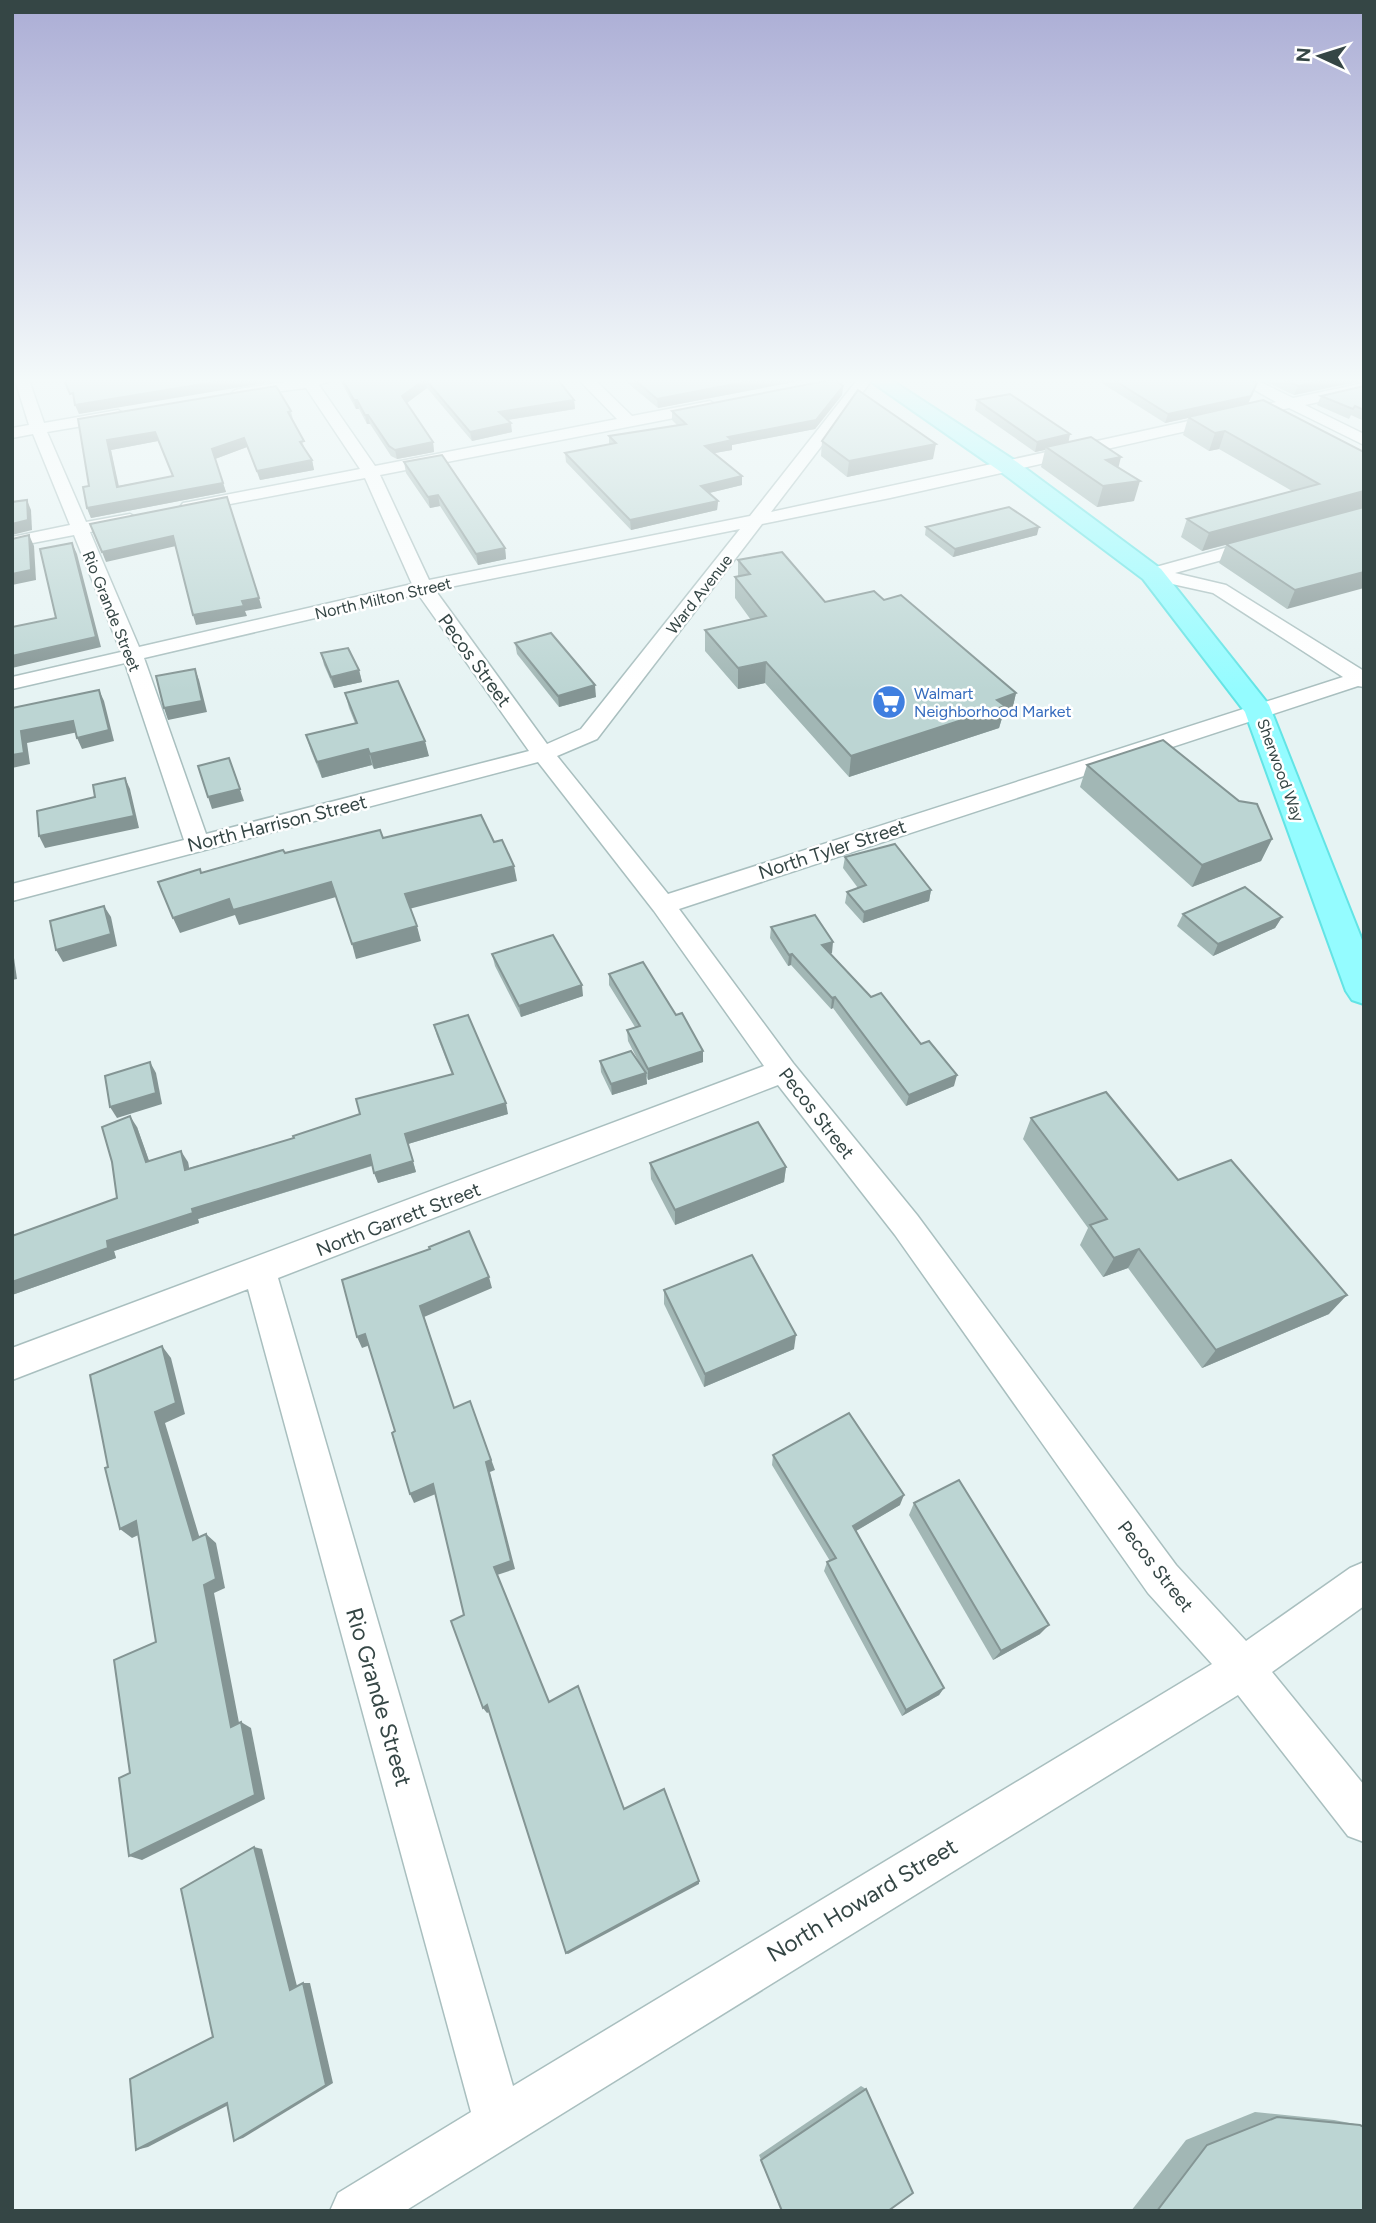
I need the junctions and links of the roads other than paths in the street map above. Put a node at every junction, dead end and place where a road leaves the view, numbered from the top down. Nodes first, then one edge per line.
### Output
1 (61, 484) edge
2 (307, 484) edge
3 (376, 484) edge
4 (785, 484) edge
5 (931, 484) edge
6 (1031, 484) edge
7 (172, 511) edge
8 (145, 516) edge
9 (756, 521) junction
10 (79, 529) junction
11 (1284, 537) edge
12 (12, 542) edge
13 (1152, 574) junction
14 (422, 587) junction
15 (133, 657) junction
16 (1362, 679) edge
17 (12, 684) edge
18 (1259, 711) junction
19 (543, 754) junction
20 (197, 843) junction
21 (12, 893) edge
22 (663, 905) junction
23 (1364, 991) edge
24 (783, 1071) junction
25 (260, 1272) junction
26 (12, 1364) edge
27 (1364, 1582) edge
28 (1243, 1668) junction
29 (1364, 1820) edge
30 (499, 2123) junction
31 (356, 2211) edge

1 - 10 street, Rio Grande Street
2 - 7 street
3 - 14 street, Pecos Street
4 - 9 street, Ward Avenue
5 - 9 street, North Milton Street
6 - 13 main road, Sherwood Way
8 - 10 street
9 - 14 street, North Milton Street
9 - 19 street, Ward Avenue
10 - 12 street
10 - 15 street, Rio Grande Street
11 - 13 street
13 - 16 street
13 - 18 main road, Sherwood Way
14 - 15 street, North Milton Street
14 - 19 street, Pecos Street
15 - 17 street, North Milton Street
15 - 20 street, Rio Grande Street
16 - 18 street, North Tyler Street
18 - 22 street, North Tyler Street
18 - 23 main road, Sherwood Way
19 - 20 street, North Harrison Street
19 - 22 street, Pecos Street
20 - 21 street, North Harrison Street
22 - 24 street, Pecos Street
24 - 25 street, North Garrett Street
24 - 28 street, Pecos Street
25 - 26 street, North Garrett Street
25 - 30 street, Rio Grande Street
27 - 28 street, North Howard Street
28 - 29 street, Pecos Street
28 - 30 street, North Howard Street
30 - 31 street, North Howard Street

